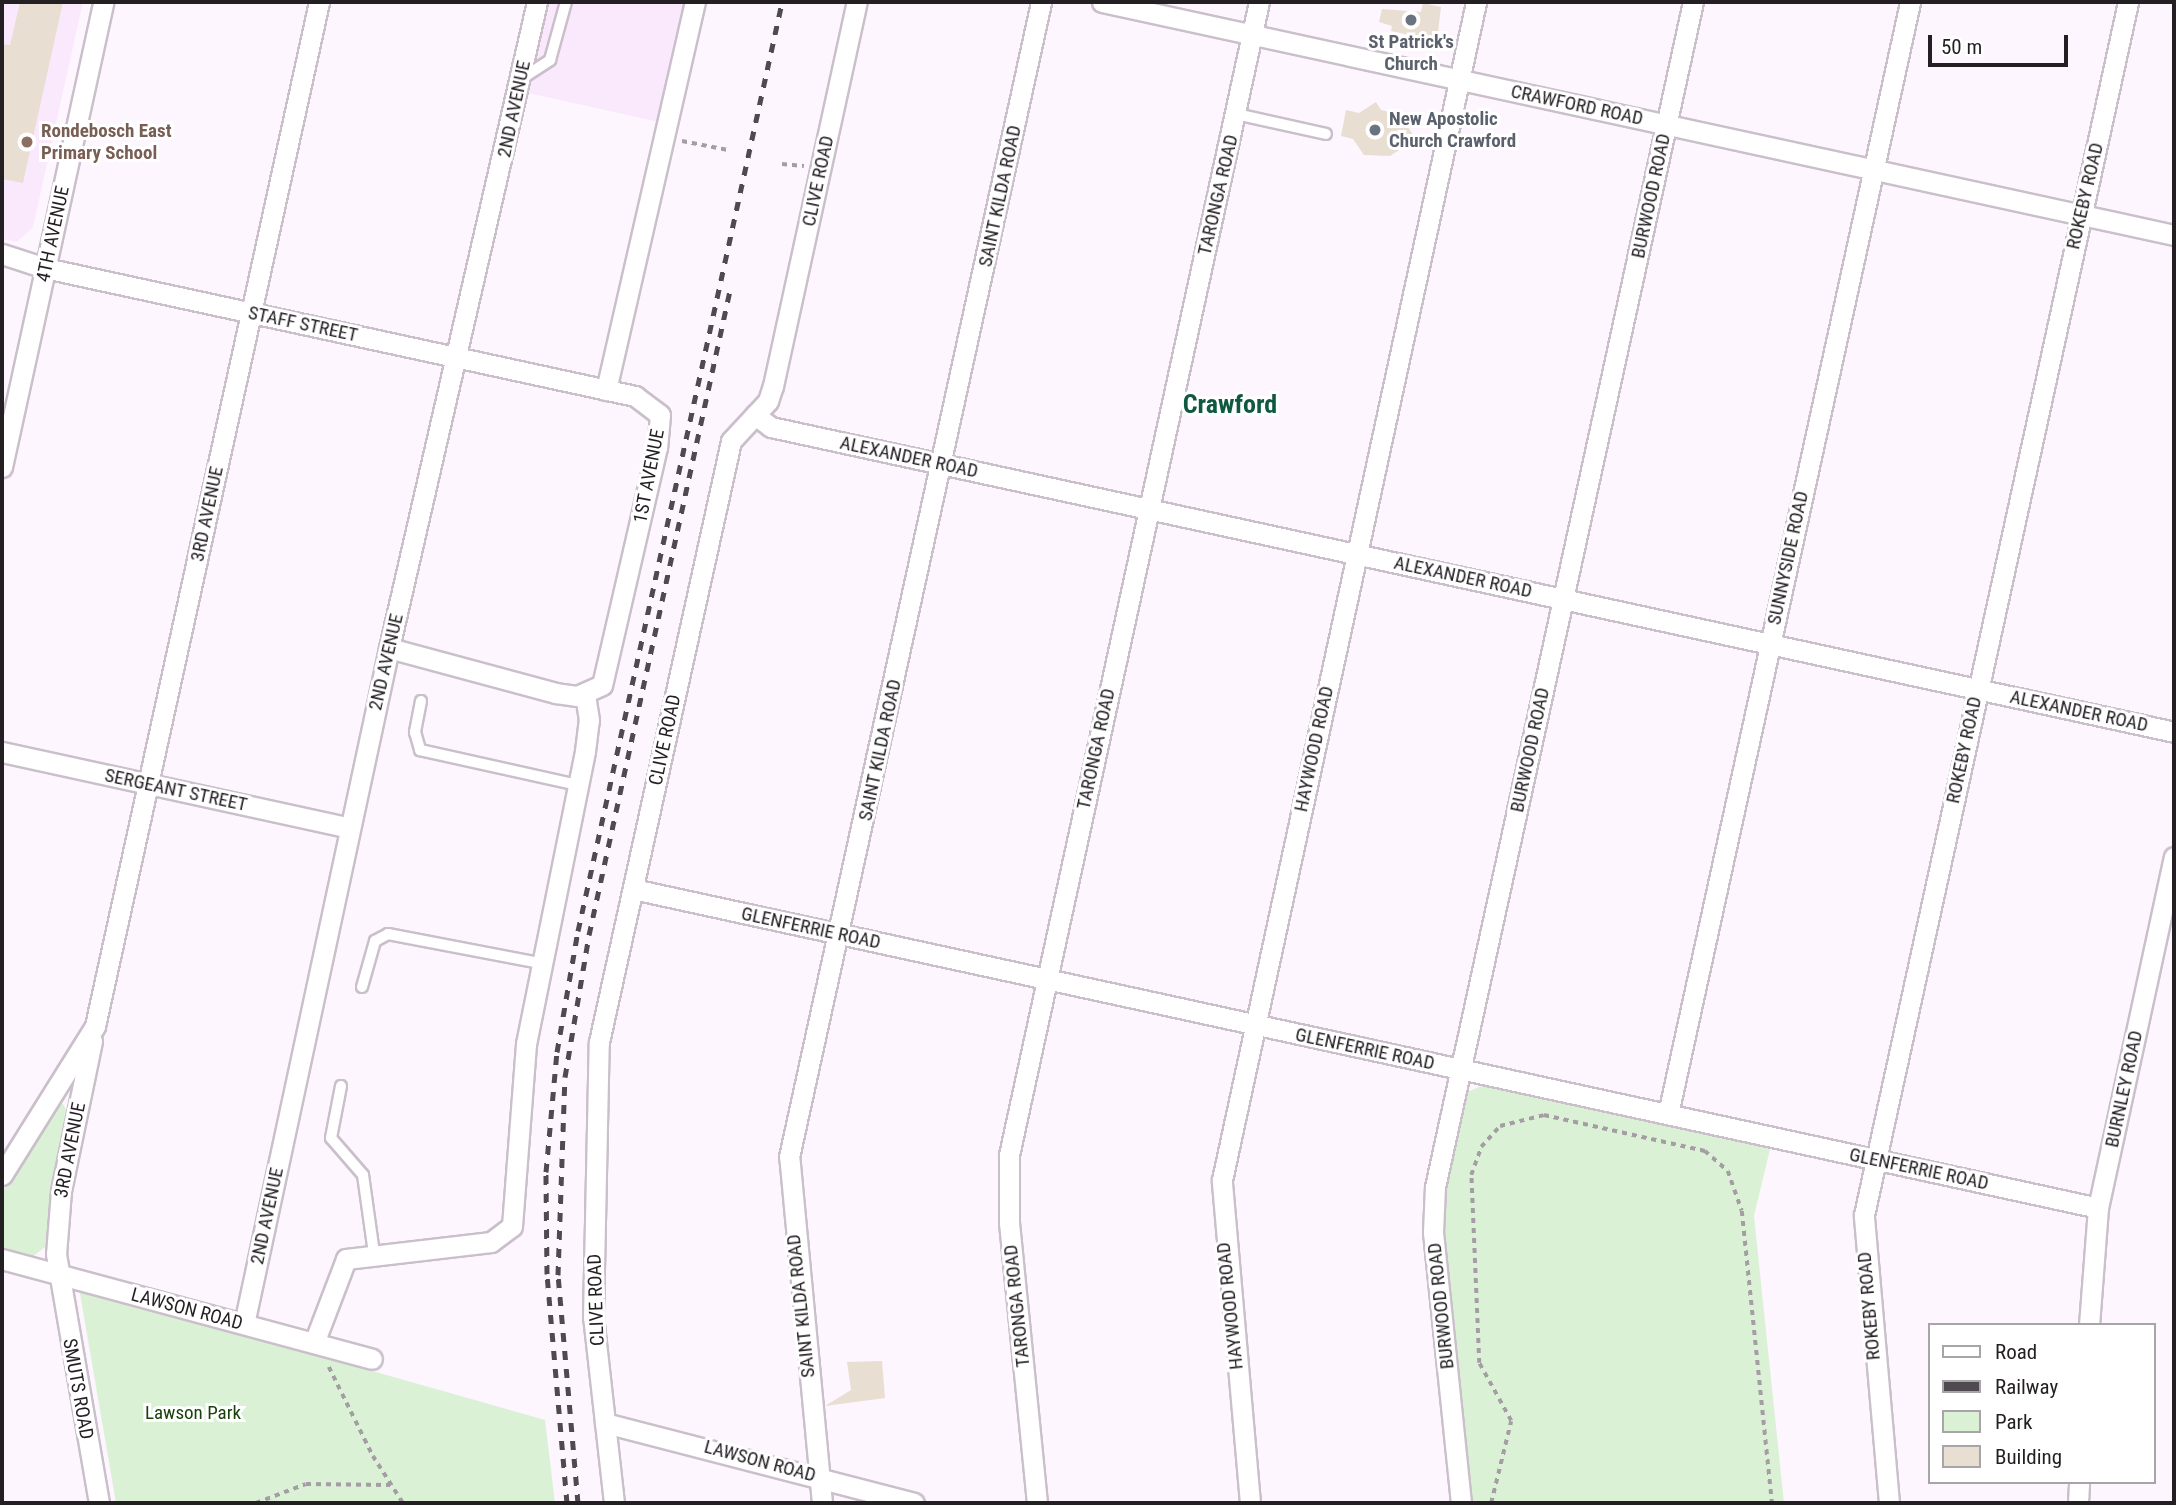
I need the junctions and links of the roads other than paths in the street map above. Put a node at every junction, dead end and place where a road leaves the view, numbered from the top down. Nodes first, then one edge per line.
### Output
1 (103, 2) edge
2 (319, 2) edge
3 (537, 2) edge
4 (566, 2) edge
5 (695, 2) edge
6 (857, 2) edge
7 (1041, 2) edge
8 (1102, 2) edge
9 (1259, 2) edge
10 (1476, 2) edge
11 (1693, 2) edge
12 (1910, 2) edge
13 (2128, 2) edge
14 (1253, 34) junction
15 (521, 79) junction
16 (1459, 79) junction
17 (1236, 114) junction
18 (1666, 124) junction
19 (1326, 134) dead end
20 (1873, 170) junction
21 (2081, 215) junction
22 (2174, 235) edge
23 (2, 254) edge
24 (45, 268) junction
25 (252, 313) junction
26 (458, 358) junction
27 (606, 390) junction
28 (755, 415) junction
29 (942, 464) junction
30 (2, 467) edge
31 (1148, 509) junction
32 (1356, 554) junction
33 (1563, 599) junction
34 (1770, 644) junction
35 (389, 648) junction
36 (1978, 689) junction
37 (585, 694) junction
38 (421, 701) dead end
39 (2174, 732) edge
40 (2, 752) edge
41 (148, 784) junction
42 (578, 785) junction
43 (349, 828) junction
44 (2174, 857) edge
45 (633, 889) junction
46 (840, 934) junction
47 (540, 963) junction
48 (1046, 979) junction
49 (362, 987) dead end
50 (1253, 1024) junction
51 (95, 1026) junction
52 (1460, 1069) junction
53 (341, 1086) dead end
54 (53, 1094) junction
55 (79, 1103) junction
56 (1668, 1114) junction
57 (1874, 1159) junction
58 (2, 1175) edge
59 (2098, 1208) junction
60 (374, 1253) junction
61 (2, 1259) edge
62 (58, 1275) junction
63 (2089, 1323) edge
64 (244, 1324) junction
65 (320, 1345) junction
66 (372, 1359) dead end
67 (605, 1423) junction
68 (820, 1478) junction
69 (2079, 1484) edge
70 (99, 1503) edge
71 (614, 1503) edge
72 (822, 1503) edge
73 (914, 1503) edge
74 (1037, 1503) edge
75 (1250, 1503) edge
76 (1461, 1503) edge
77 (1889, 1503) edge
78 (2078, 1503) edge

1 - 24 street, 4TH AVENUE
2 - 25 street, 3RD AVENUE
3 - 15 street, 2ND AVENUE
4 - 15 lane
5 - 27 street
6 - 28 street, CLIVE ROAD
7 - 29 street, SAINT KILDA ROAD
8 - 14 street, CRAWFORD ROAD
9 - 14 street, TARONGA ROAD
10 - 16 street, HAYWOOD ROAD
11 - 18 street, BURWOOD ROAD
12 - 20 street, SUNNYSIDE ROAD
13 - 21 street, ROKEBY ROAD
14 - 16 street, CRAWFORD ROAD
14 - 17 street, TARONGA ROAD
15 - 26 street, 2ND AVENUE
16 - 18 street, CRAWFORD ROAD
16 - 32 street, HAYWOOD ROAD
17 - 19 lane
17 - 31 street, TARONGA ROAD
18 - 20 street, CRAWFORD ROAD
18 - 33 street, BURWOOD ROAD
20 - 21 street, CRAWFORD ROAD
20 - 34 street, SUNNYSIDE ROAD
21 - 22 street, CRAWFORD ROAD
21 - 36 street, ROKEBY ROAD
23 - 24 street, STAFF STREET
24 - 25 street, STAFF STREET
24 - 30 street, 4TH AVENUE
25 - 26 street, STAFF STREET
25 - 41 street, 3RD AVENUE
26 - 27 street, STAFF STREET
26 - 35 street, 2ND AVENUE
27 - 37 street, 1ST AVENUE
28 - 29 street, ALEXANDER ROAD
28 - 45 street, CLIVE ROAD
29 - 31 street, ALEXANDER ROAD
29 - 46 street, SAINT KILDA ROAD
31 - 32 street, ALEXANDER ROAD
31 - 48 street, TARONGA ROAD
32 - 33 street, ALEXANDER ROAD
32 - 50 street, HAYWOOD ROAD
33 - 34 street, ALEXANDER ROAD
33 - 52 street, BURWOOD ROAD
34 - 36 street, ALEXANDER ROAD
34 - 56 street, SUNNYSIDE ROAD
35 - 37 street
35 - 43 street, 2ND AVENUE
36 - 39 street, ALEXANDER ROAD
36 - 57 street, ROKEBY ROAD
37 - 42 street
38 - 42 lane
40 - 41 street, SERGEANT STREET
41 - 43 street, SERGEANT STREET
41 - 51 street, 3RD AVENUE
42 - 47 street
43 - 64 street, 2ND AVENUE
44 - 59 street, BURNLEY ROAD
45 - 46 street, GLENFERRIE ROAD
45 - 67 street, CLIVE ROAD
46 - 48 street, GLENFERRIE ROAD
46 - 68 street, SAINT KILDA ROAD
47 - 49 lane
47 - 60 street
48 - 50 street, GLENFERRIE ROAD
48 - 74 street, TARONGA ROAD
50 - 52 street, GLENFERRIE ROAD
50 - 75 street, HAYWOOD ROAD
51 - 54 street, 3RD AVENUE
51 - 55 street, 3RD AVENUE
52 - 56 street, GLENFERRIE ROAD
52 - 76 street, BURWOOD ROAD
53 - 60 lane
54 - 55 street
54 - 58 street, 3RD AVENUE
55 - 62 street, 3RD AVENUE
56 - 57 street, GLENFERRIE ROAD
57 - 59 street, GLENFERRIE ROAD
57 - 77 street, ROKEBY ROAD
59 - 63 street, BURNLEY ROAD
60 - 65 street
61 - 62 street, LAWSON ROAD
62 - 64 street, LAWSON ROAD
62 - 70 street, SMUTS ROAD
64 - 65 street, LAWSON ROAD
65 - 66 street, LAWSON ROAD
67 - 68 street, LAWSON ROAD
67 - 71 street, CLIVE ROAD
68 - 72 street, SAINT KILDA ROAD
68 - 73 street, LAWSON ROAD
69 - 78 street

